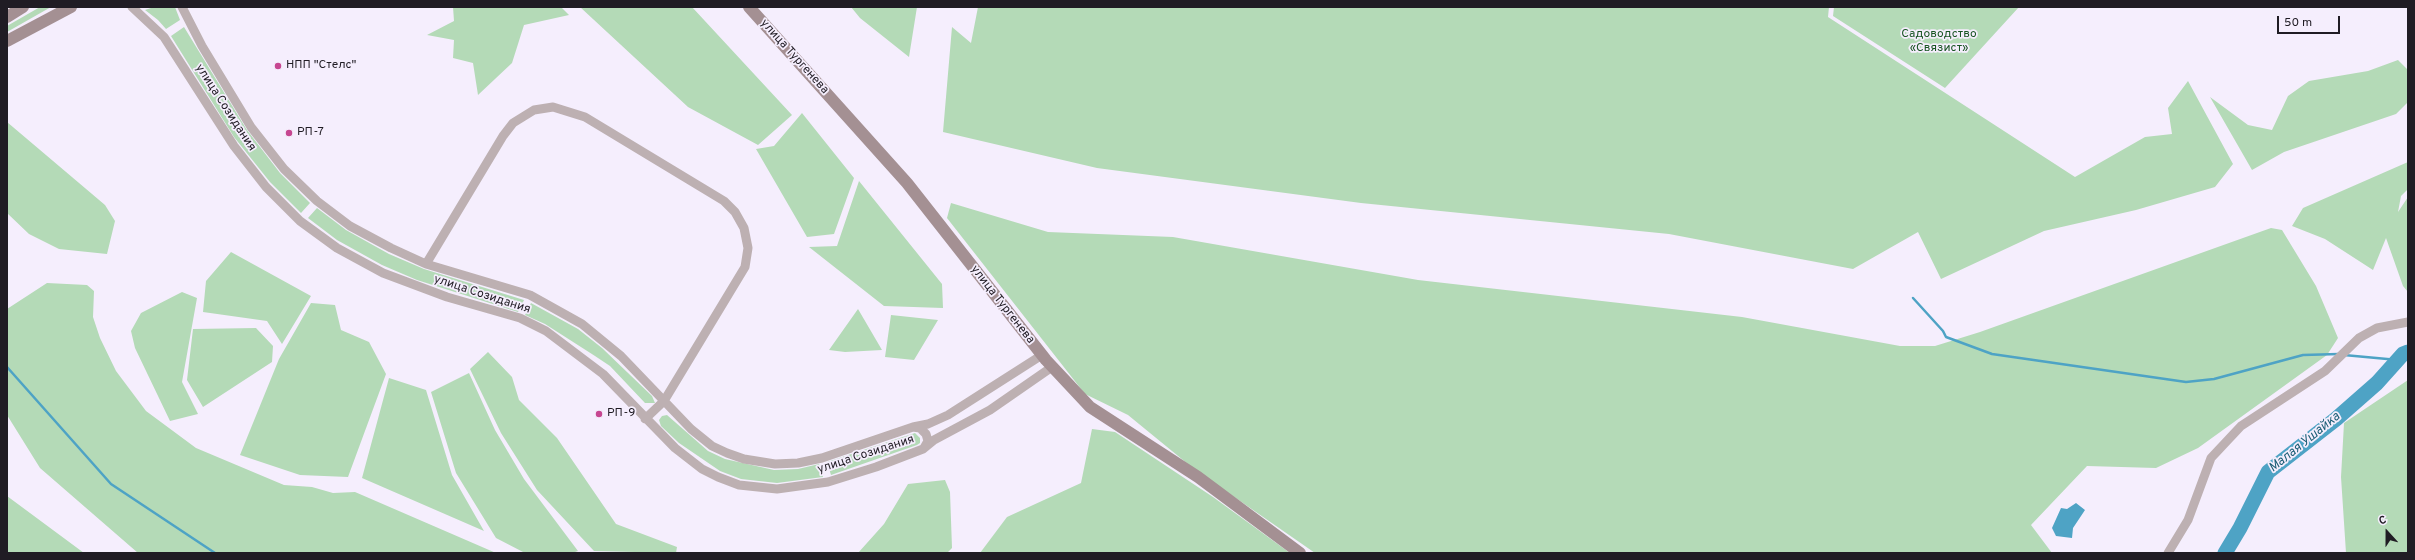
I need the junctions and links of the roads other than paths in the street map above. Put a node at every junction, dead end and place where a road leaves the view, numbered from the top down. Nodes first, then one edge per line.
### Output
1 (24, 7) edge
2 (71, 7) edge
3 (132, 7) edge
4 (182, 7) edge
5 (749, 7) edge
6 (7, 17) edge
7 (7, 41) edge
8 (426, 264) junction
9 (2408, 322) edge
10 (1042, 355) junction
11 (1052, 367) junction
12 (664, 401) junction
13 (645, 418) junction
14 (913, 427) junction
15 (924, 448) junction
16 (1300, 553) edge
17 (2168, 553) edge

1 - 6 street
2 - 7 street
3 - 13 street, улица Созидания
4 - 8 street, улица Созидания
5 - 10 street, улица Тургенева
8 - 12 street, улица Созидания
8 - 12 street
9 - 17 street
10 - 11 street, улица Тургенева
10 - 14 street, улица Созидания
11 - 15 street, улица Созидания
11 - 16 street, улица Тургенева
12 - 13 street
12 - 14 street, улица Созидания
13 - 15 street, улица Созидания
14 - 15 street

